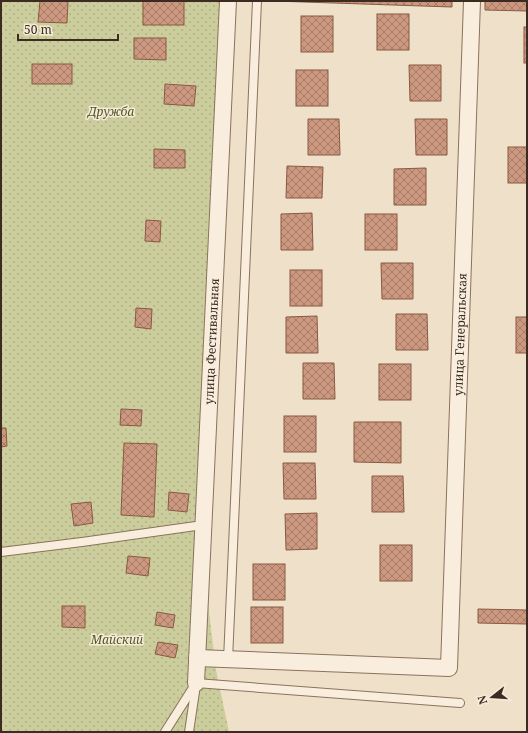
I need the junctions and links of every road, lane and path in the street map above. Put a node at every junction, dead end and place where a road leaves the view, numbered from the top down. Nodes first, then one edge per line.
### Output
1 (228, 1) edge
2 (257, 1) edge
3 (472, 1) edge
4 (203, 525) junction
5 (1, 552) edge
6 (197, 658) junction
7 (228, 660) junction
8 (196, 683) junction
9 (460, 703) dead end
10 (166, 732) edge
11 (189, 732) edge

1 - 4 street, улица Фестивальная
2 - 7 lane
3 - 7 street, улица Генеральская
4 - 5 lane
4 - 6 street, улица Фестивальная
6 - 7 street
6 - 8 street, улица Фестивальная
8 - 9 lane
8 - 10 lane
8 - 11 lane

